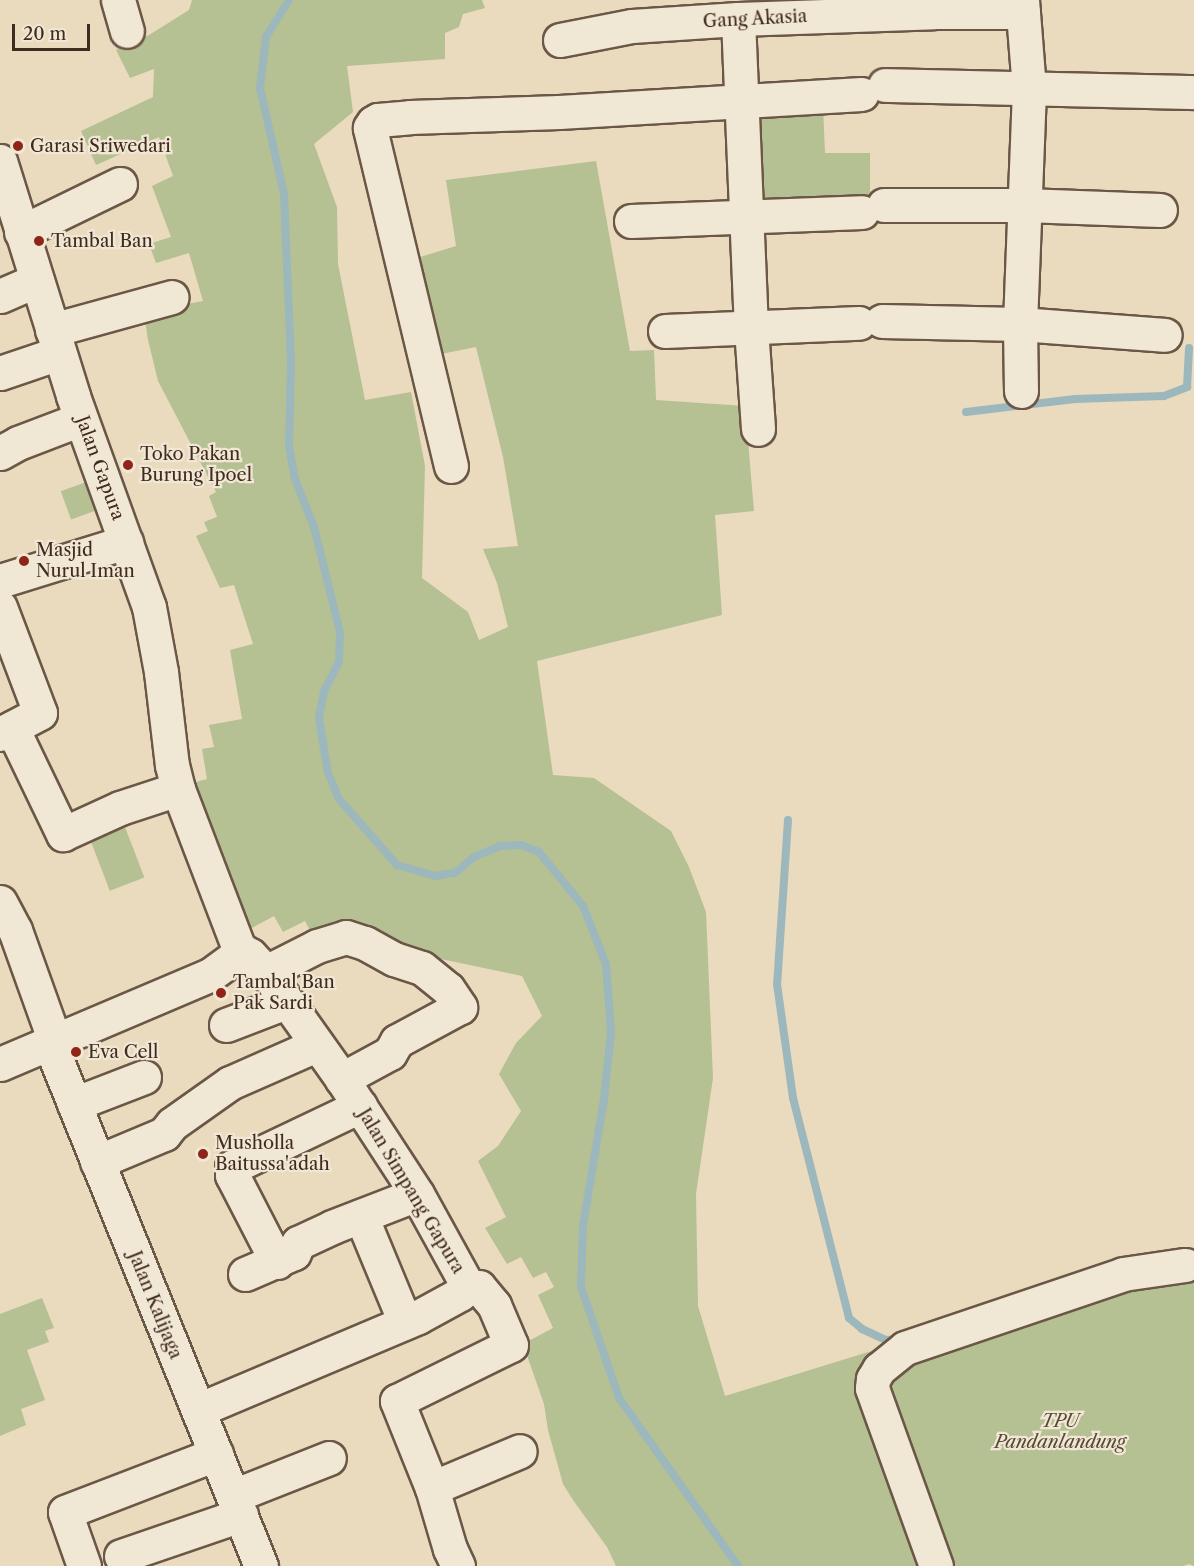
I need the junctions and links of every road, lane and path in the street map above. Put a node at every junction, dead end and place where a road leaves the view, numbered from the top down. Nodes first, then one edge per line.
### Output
1 (118, 0) edge
2 (1023, 6) edge
3 (738, 19) junction
4 (127, 31) dead end
5 (561, 40) dead end
6 (1029, 89) junction
7 (1194, 92) edge
8 (742, 102) junction
9 (0, 161) edge
10 (120, 184) dead end
11 (1024, 205) junction
12 (1160, 210) dead end
13 (746, 218) junction
14 (631, 221) dead end
15 (21, 232) junction
16 (37, 280) junction
17 (0, 296) edge
18 (172, 297) dead end
19 (1020, 324) junction
20 (751, 328) junction
21 (665, 331) dead end
22 (1165, 334) dead end
23 (56, 341) junction
24 (0, 373) edge
25 (1021, 391) dead end
26 (81, 419) junction
27 (758, 429) dead end
28 (0, 453) edge
29 (451, 466) dead end
30 (126, 542) junction
31 (0, 581) edge
32 (0, 607) edge
33 (6, 731) edge
34 (178, 789) junction
35 (0, 902) edge
36 (239, 949) junction
37 (266, 972) junction
38 (286, 1002) junction
39 (226, 1025) dead end
40 (52, 1043) junction
41 (316, 1045) junction
42 (0, 1064) edge
43 (144, 1077) dead end
44 (342, 1079) junction
45 (74, 1104) junction
46 (360, 1106) junction
47 (97, 1162) junction
48 (417, 1194) junction
49 (361, 1216) junction
50 (277, 1262) junction
51 (1185, 1265) dead end
52 (245, 1274) dead end
53 (465, 1288) junction
54 (405, 1322) junction
55 (198, 1410) junction
56 (520, 1451) dead end
57 (216, 1454) junction
58 (329, 1458) dead end
59 (432, 1488) junction
60 (237, 1506) junction
61 (121, 1556) dead end
62 (84, 1566) edge
63 (261, 1566) edge
64 (458, 1566) edge
65 (936, 1566) edge

1 - 4 street
2 - 3 street, Gang Akasia
2 - 6 street
3 - 5 street, Gang Akasia
3 - 8 street
6 - 7 street
6 - 8 street
6 - 11 street
8 - 13 street
8 - 29 street
9 - 15 street, Jalan Gapura
10 - 15 street
11 - 12 street
11 - 13 street
11 - 19 street
13 - 14 street
13 - 20 street
15 - 16 street, Jalan Gapura
16 - 17 street
16 - 23 street, Jalan Gapura
18 - 23 street
19 - 20 street
19 - 22 street
19 - 25 street
20 - 21 street
20 - 27 street
23 - 24 street
23 - 26 street, Jalan Gapura
26 - 28 street
26 - 30 street, Jalan Gapura
30 - 31 street
30 - 34 street, Jalan Gapura
32 - 33 street
33 - 34 street
34 - 36 street, Jalan Gapura
35 - 40 street, Jalan Kalijaga
36 - 37 street, Jalan Simpang Gapura
36 - 40 street
37 - 38 street, Jalan Simpang Gapura
37 - 44 street
38 - 39 street
38 - 41 street, Jalan Simpang Gapura
40 - 42 street
40 - 45 street, Jalan Kalijaga
41 - 44 street, Jalan Simpang Gapura
41 - 47 street
43 - 45 street
44 - 46 street, Jalan Simpang Gapura
45 - 47 street, Jalan Kalijaga
46 - 48 street, Jalan Simpang Gapura
46 - 50 street
47 - 55 street, Jalan Kalijaga
48 - 49 street
48 - 53 street, Jalan Simpang Gapura
49 - 50 street
49 - 54 street
50 - 52 street
51 - 65 street
53 - 54 street, Jalan Simpang Gapura
53 - 59 street
54 - 55 street, Jalan Simpang Gapura
55 - 57 street, Jalan Kalijaga
56 - 59 street
57 - 60 street, Jalan Kalijaga
57 - 62 street
58 - 60 street
59 - 64 street
60 - 61 street
60 - 63 street, Jalan Kalijaga

